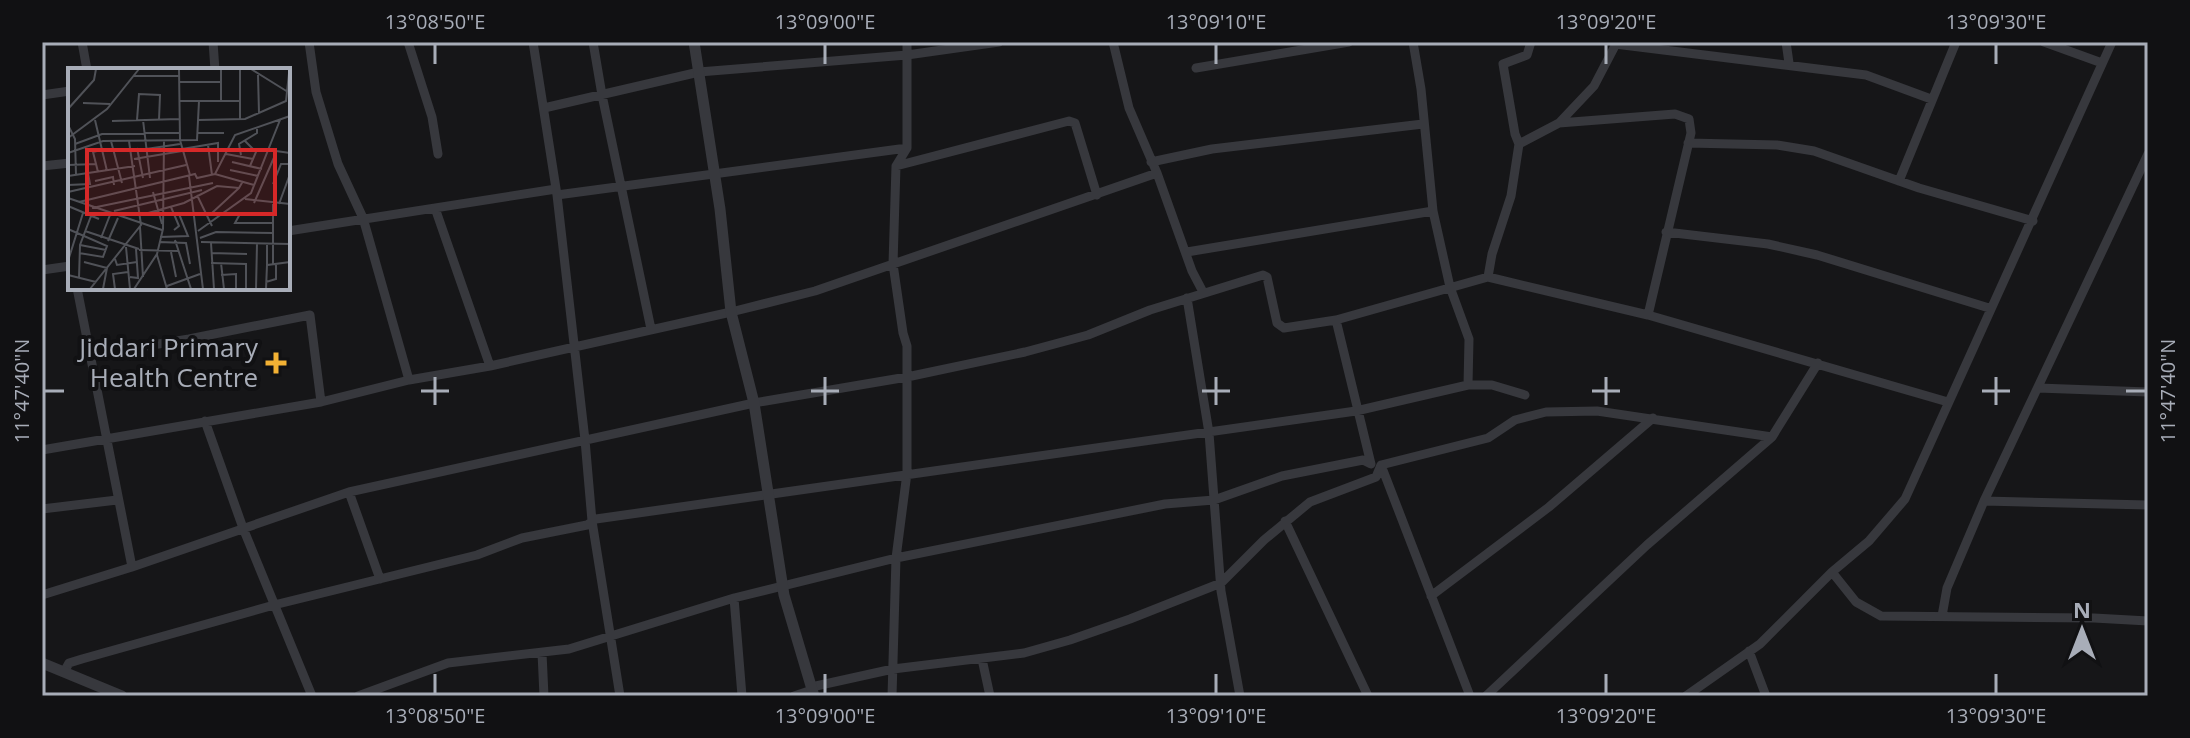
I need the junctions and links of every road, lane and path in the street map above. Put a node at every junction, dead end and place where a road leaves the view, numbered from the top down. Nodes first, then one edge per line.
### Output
1 (82, 42) edge
2 (213, 42) edge
3 (309, 42) edge
4 (408, 42) edge
5 (533, 42) edge
6 (593, 42) edge
7 (694, 42) edge
8 (907, 42) edge
9 (999, 42) edge
10 (1113, 42) edge
11 (1349, 42) edge
12 (1413, 42) edge
13 (1531, 42) edge
14 (1786, 42) edge
15 (1956, 42) edge
16 (2044, 42) edge
17 (2112, 42) edge
18 (1616, 43) edge
19 (907, 55) junction
20 (1789, 63) junction
21 (2102, 63) junction
22 (87, 68) edge
23 (215, 68) edge
24 (1196, 68) dead end
25 (699, 72) junction
26 (68, 91) edge
27 (42, 95) edge
28 (602, 95) junction
29 (1931, 99) junction
30 (544, 108) junction
31 (1559, 123) junction
32 (1423, 124) junction
33 (1688, 143) junction
34 (1519, 144) junction
35 (907, 148) junction
36 (438, 154) dead end
37 (2148, 154) edge
38 (1151, 162) junction
39 (68, 163) edge
40 (42, 166) edge
41 (896, 166) junction
42 (715, 173) junction
43 (1157, 173) junction
44 (1899, 181) junction
45 (623, 187) junction
46 (557, 192) junction
47 (1097, 195) junction
48 (435, 208) junction
49 (1433, 211) junction
50 (363, 218) junction
51 (2033, 221) junction
52 (290, 231) edge
53 (1666, 232) junction
54 (1187, 252) junction
55 (893, 264) junction
56 (68, 266) edge
57 (42, 270) edge
58 (1488, 277) junction
59 (1450, 287) junction
60 (77, 290) edge
61 (1203, 292) junction
62 (1187, 298) junction
63 (1989, 308) junction
64 (731, 312) junction
65 (1648, 315) junction
66 (1336, 320) junction
67 (651, 329) junction
68 (575, 347) junction
69 (91, 355) junction
70 (1818, 363) junction
71 (490, 366) junction
72 (907, 377) junction
73 (409, 380) junction
74 (1468, 385) junction
75 (2038, 388) junction
76 (2148, 392) edge
77 (1525, 395) dead end
78 (321, 402) junction
79 (1948, 402) junction
80 (754, 403) junction
81 (1356, 411) junction
82 (1653, 418) junction
83 (205, 421) junction
84 (1209, 433) junction
85 (1772, 437) junction
86 (106, 439) junction
87 (585, 440) junction
88 (42, 450) edge
89 (1376, 465) junction
90 (907, 473) junction
91 (349, 492) junction
92 (767, 493) junction
93 (117, 500) junction
94 (1214, 500) junction
95 (1984, 501) junction
96 (2148, 505) edge
97 (42, 509) edge
98 (592, 521) junction
99 (1285, 521) junction
100 (243, 528) junction
101 (896, 558) junction
102 (132, 567) junction
103 (1832, 572) junction
104 (380, 579) junction
105 (1221, 583) junction
106 (783, 585) junction
107 (42, 595) edge
108 (1431, 596) junction
109 (734, 598) junction
110 (274, 605) junction
111 (1942, 616) junction
112 (2148, 621) edge
113 (610, 636) junction
114 (1749, 651) junction
115 (542, 653) junction
116 (982, 659) junction
117 (42, 663) edge
118 (893, 669) junction
119 (64, 672) junction
120 (813, 693) edge
121 (122, 696) edge
122 (312, 696) edge
123 (358, 696) edge
124 (544, 696) edge
125 (620, 696) edge
126 (742, 696) edge
127 (794, 696) edge
128 (892, 696) edge
129 (990, 696) edge
130 (1240, 696) edge
131 (1368, 696) edge
132 (1470, 696) edge
133 (1486, 696) edge
134 (1686, 696) edge
135 (1766, 696) edge

1 - 22 street
2 - 23 street
3 - 50 street
4 - 36 street
5 - 30 street
6 - 28 street
7 - 25 street
8 - 19 street
9 - 19 street
10 - 38 street
11 - 24 street
12 - 32 street
13 - 34 street
14 - 20 street
15 - 29 street
16 - 21 street
17 - 21 street
18 - 20 street
18 - 31 street
19 - 25 street
19 - 35 street
20 - 29 street
21 - 51 street
25 - 28 street
25 - 42 street
26 - 27 street
28 - 30 street
28 - 45 street
29 - 44 street
30 - 46 street
31 - 33 street
31 - 34 street
32 - 38 street
32 - 49 street
33 - 44 street
33 - 53 street
34 - 58 street
35 - 41 street
35 - 42 street
37 - 75 street
38 - 43 street
39 - 40 street
41 - 47 street
41 - 55 street
42 - 45 street
42 - 64 street
43 - 47 street
43 - 54 street
44 - 51 street
45 - 46 street
45 - 67 street
46 - 48 street
46 - 68 street
47 - 55 street
48 - 50 street
48 - 71 street
49 - 54 street
49 - 59 street
50 - 52 street
50 - 73 street
51 - 63 street
53 - 63 street
53 - 65 street
54 - 61 street
55 - 64 street
55 - 72 street
56 - 57 street
58 - 59 street
58 - 65 street
59 - 66 street
59 - 74 street
60 - 69 street
61 - 62 street
61 - 66 street
62 - 72 street
62 - 84 street
63 - 79 street
64 - 67 street
64 - 80 street
65 - 70 street
66 - 81 street
67 - 68 street
68 - 71 street
68 - 87 street
69 - 78 street
69 - 86 street
70 - 79 street
70 - 85 street
71 - 73 street
72 - 80 street
72 - 90 street
73 - 78 street
74 - 77 street
74 - 81 street
75 - 76 street
75 - 95 street
78 - 83 street
79 - 103 street
80 - 87 street
80 - 92 street
81 - 84 street
81 - 89 street
82 - 85 street
82 - 89 street
82 - 108 street
83 - 86 street
83 - 100 street
84 - 90 street
84 - 94 street
85 - 133 street
86 - 88 street
86 - 93 street
87 - 91 street
87 - 98 street
89 - 94 street
89 - 99 street
89 - 108 street
90 - 92 street
90 - 101 street
91 - 100 street
91 - 104 street
92 - 98 street
92 - 106 street
93 - 97 street
93 - 102 street
94 - 101 street
94 - 105 street
95 - 96 street
95 - 111 street
98 - 104 street
98 - 113 street
99 - 105 street
99 - 131 street
100 - 102 street
100 - 110 street
101 - 106 street
101 - 118 street
102 - 107 street
103 - 111 street
103 - 114 street
104 - 110 street
105 - 116 street
105 - 130 street
106 - 109 street
106 - 120 street
108 - 132 street
109 - 113 street
109 - 126 street
110 - 119 street
110 - 122 street
111 - 112 street
113 - 115 street
113 - 125 street
114 - 134 street
114 - 135 street
115 - 123 street
115 - 124 street
116 - 118 street
116 - 129 street
117 - 119 street
118 - 120 street
118 - 128 street
119 - 121 street
120 - 127 street

